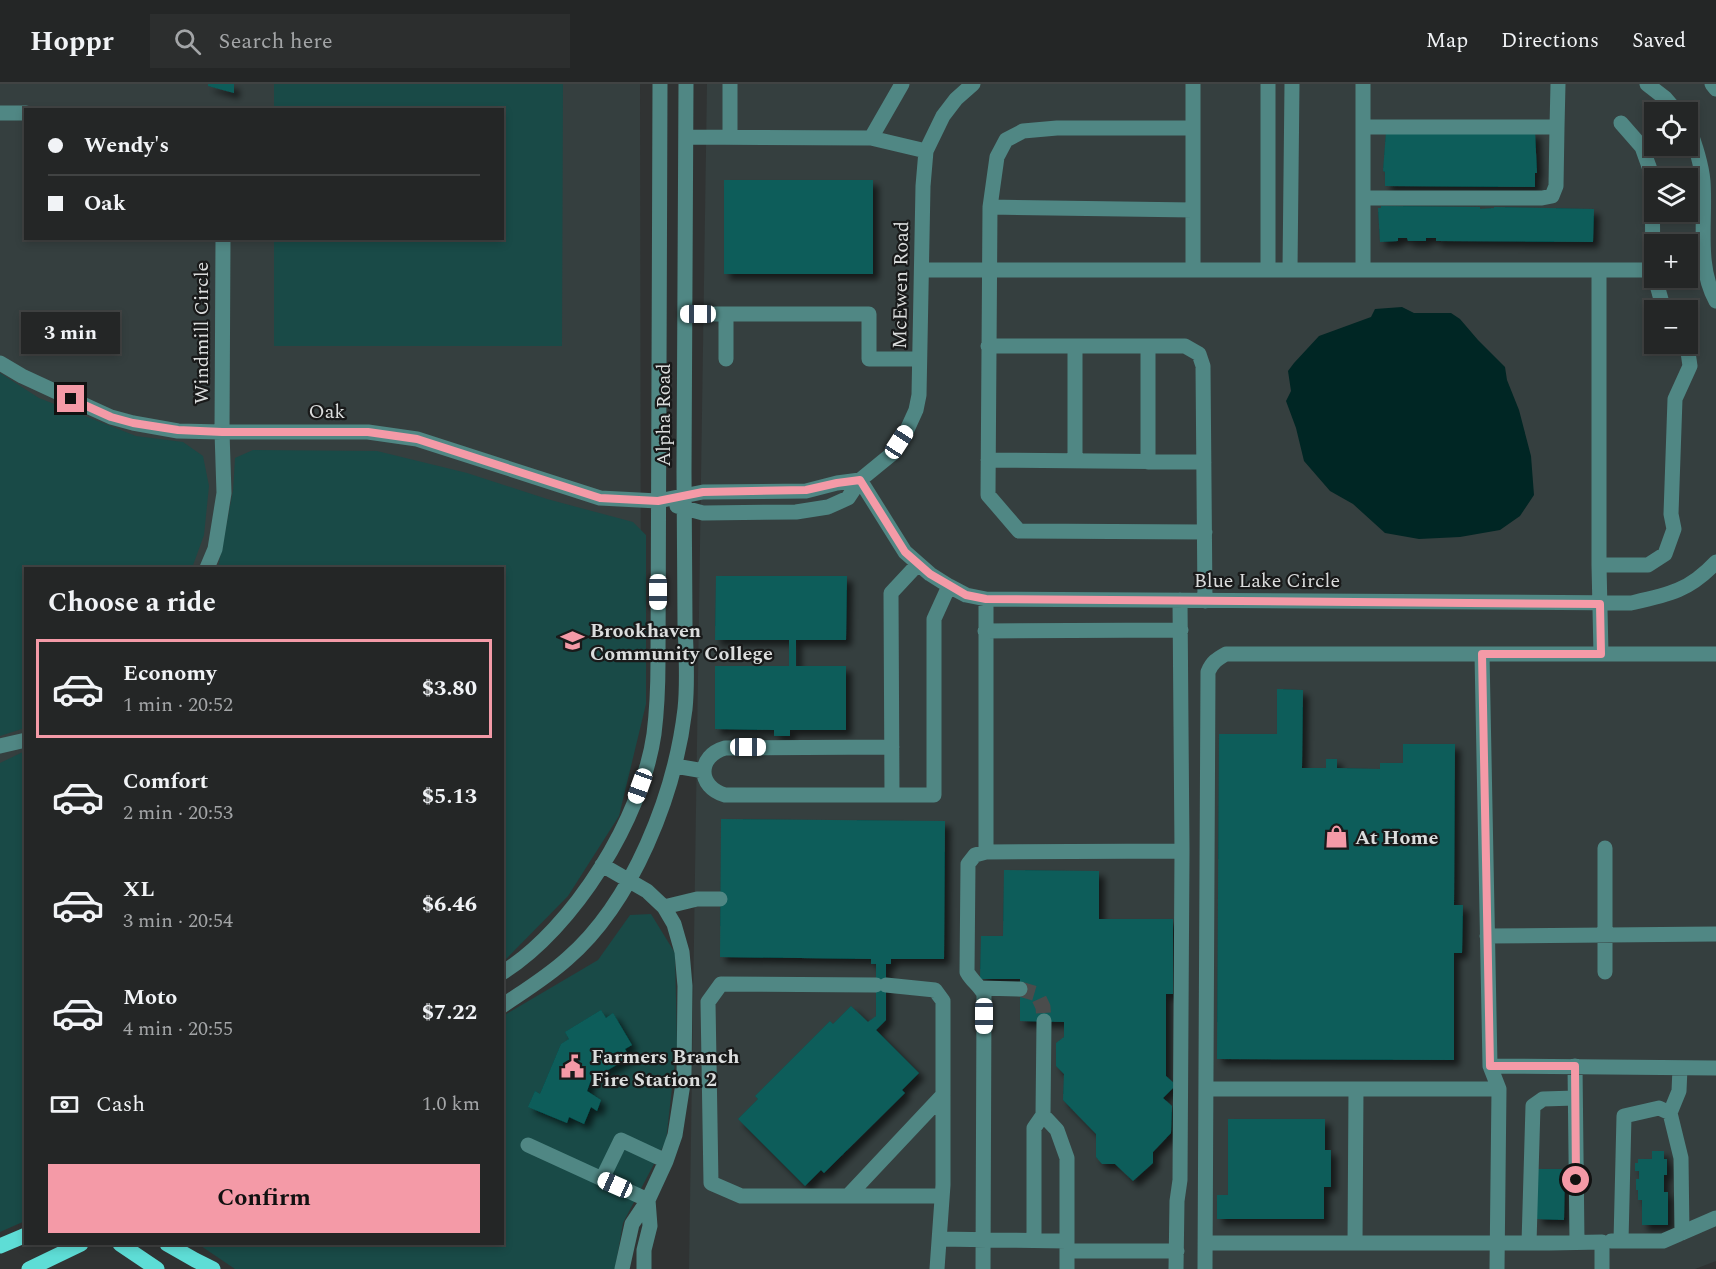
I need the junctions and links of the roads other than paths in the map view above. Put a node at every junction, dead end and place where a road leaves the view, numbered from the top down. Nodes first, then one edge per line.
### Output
1 (660, 84) edge
2 (686, 84) edge
3 (730, 84) edge
4 (902, 84) edge
5 (1193, 84) edge
6 (1268, 84) edge
7 (1292, 84) edge
8 (1363, 84) edge
9 (1558, 84) edge
10 (1647, 84) edge
11 (1712, 84) edge
12 (969, 85) edge
13 (1716, 89) edge
14 (1668, 102) edge
15 (0, 113) edge
16 (24, 113) edge
17 (1621, 123) dead end
18 (1363, 127) junction
19 (1557, 127) junction
20 (1193, 128) junction
21 (686, 137) junction
22 (730, 137) junction
23 (871, 138) junction
24 (926, 152) junction
25 (1698, 155) edge
26 (1268, 177) junction
27 (1291, 177) junction
28 (1363, 198) junction
29 (990, 207) junction
30 (1193, 210) junction
31 (1653, 234) edge
32 (223, 240) edge
33 (921, 270) junction
34 (988, 270) junction
35 (1193, 270) junction
36 (1268, 270) junction
37 (1290, 270) junction
38 (1363, 270) junction
39 (1599, 270) junction
40 (1698, 270) edge
41 (1704, 270) junction
42 (1644, 273) edge
43 (1714, 291) edge
44 (685, 314) junction
45 (726, 314) junction
46 (988, 346) junction
47 (1075, 346) junction
48 (1148, 346) junction
49 (1688, 354) edge
50 (726, 359) dead end
51 (919, 359) junction
52 (0, 363) edge
53 (222, 432) junction
54 (988, 460) junction
55 (1076, 461) junction
56 (1148, 462) junction
57 (1204, 462) junction
58 (860, 480) junction
59 (658, 501) junction
60 (684, 502) junction
61 (1204, 532) junction
62 (1716, 562) edge
63 (918, 564) junction
64 (207, 567) edge
65 (1599, 575) junction
66 (949, 585) junction
67 (986, 599) junction
68 (1180, 600) junction
69 (1205, 601) junction
70 (1600, 604) junction
71 (1181, 630) junction
72 (985, 631) junction
73 (1482, 654) junction
74 (1601, 654) junction
75 (1716, 654) edge
76 (24, 740) edge
77 (0, 746) edge
78 (892, 747) junction
79 (675, 766) junction
80 (704, 771) junction
81 (892, 795) junction
82 (1605, 848) dead end
83 (1182, 851) junction
84 (986, 852) junction
85 (602, 865) junction
86 (629, 880) junction
87 (720, 899) dead end
88 (664, 906) junction
89 (1716, 934) edge
90 (1605, 935) junction
91 (1487, 936) junction
92 (504, 972) edge
93 (1605, 972) dead end
94 (981, 988) junction
95 (1020, 989) tunnel mouth
96 (504, 1005) edge
97 (1044, 1025) tunnel mouth
98 (1490, 1066) junction
99 (1575, 1066) junction
100 (1680, 1068) junction
101 (1716, 1068) edge
102 (684, 1077) junction
103 (709, 1078) junction
104 (1206, 1089) junction
105 (1356, 1089) junction
106 (1499, 1089) junction
107 (943, 1095) junction
108 (1575, 1098) junction
109 (1670, 1113) junction
110 (1043, 1114) junction
111 (528, 1145) dead end
112 (666, 1161) junction
113 (602, 1179) junction
114 (848, 1196) junction
115 (942, 1196) junction
116 (648, 1200) junction
117 (1716, 1218) edge
118 (1682, 1233) junction
119 (24, 1236) edge
120 (940, 1239) junction
121 (984, 1240) junction
122 (1034, 1240) junction
123 (1621, 1241) junction
124 (1498, 1242) junction
125 (1577, 1242) junction
126 (1602, 1242) junction
127 (1205, 1243) junction
128 (1355, 1243) junction
129 (1529, 1243) junction
130 (79, 1245) edge
131 (121, 1245) edge
132 (169, 1245) edge
133 (187, 1245) edge
134 (0, 1246) edge
135 (1067, 1246) junction
136 (1177, 1251) junction
137 (195, 1260) junction
138 (29, 1269) edge
139 (157, 1269) edge
140 (213, 1269) edge
141 (622, 1269) edge
142 (644, 1269) edge
143 (937, 1269) edge
144 (984, 1269) edge
145 (1067, 1269) edge
146 (1176, 1269) edge
147 (1205, 1269) edge
148 (1497, 1269) edge
149 (1602, 1269) edge

1 - 59 street, Alpha Road
2 - 21 street, Alpha Road
3 - 22 street
4 - 23 street
5 - 20 street
6 - 26 street
7 - 27 street
8 - 18 street
9 - 19 street
10 - 14 street
11 - 13 street
12 - 24 street, McEwen Road
15 - 16 street
17 - 31 street
18 - 19 street
18 - 28 street
19 - 28 street
20 - 29 street
20 - 30 street
21 - 22 street
21 - 44 street, Alpha Road
22 - 23 street
23 - 24 street
24 - 33 street, McEwen Road
25 - 41 street
26 - 27 street
26 - 36 street
27 - 37 street
28 - 38 street
29 - 30 street
29 - 34 street
30 - 35 street
32 - 53 street, Windmill Circle
33 - 34 street
33 - 51 street, McEwen Road
34 - 35 street
34 - 46 street
35 - 36 street
36 - 37 street
37 - 38 street
38 - 39 street
39 - 42 street
39 - 65 street
40 - 41 street
41 - 43 street
44 - 45 street
44 - 60 street, Alpha Road
45 - 50 street
45 - 51 street
46 - 47 street
46 - 54 street
47 - 48 street
47 - 55 street
48 - 56 street
48 - 57 street
49 - 65 street
51 - 58 street, McEwen Road
52 - 53 street, Oak
53 - 59 street, Oak
53 - 64 street, Windmill Circle
54 - 55 street
54 - 61 street
55 - 56 street
56 - 57 street
57 - 61 street
58 - 60 street, McEwen Road
58 - 60 street, McEwen Road
58 - 63 street, Blue Lake Circle
59 - 60 street, McEwen Road
59 - 85 street, Alpha Road
60 - 79 street, Alpha Road
61 - 69 street
62 - 70 street, Blue Lake Circle
63 - 66 street, Blue Lake Circle
63 - 78 street
65 - 70 street
66 - 67 street, Blue Lake Circle
66 - 81 street
67 - 68 street, Blue Lake Circle
67 - 72 street
68 - 69 street, Blue Lake Circle
68 - 71 street
69 - 70 street, Blue Lake Circle
70 - 74 street
71 - 72 street
71 - 83 street
72 - 84 street
73 - 74 street
73 - 91 street
73 - 104 street
74 - 75 street
76 - 77 street
78 - 80 street
78 - 81 street
79 - 80 street
79 - 86 street, Alpha Road
80 - 81 street
82 - 90 street
83 - 84 street
83 - 136 street
84 - 94 street
85 - 86 street
85 - 92 street, Alpha Road
86 - 88 street
86 - 96 street, Alpha Road
87 - 88 street
88 - 102 street
89 - 90 street
90 - 91 street
90 - 93 street
91 - 98 street
94 - 95 street
94 - 121 street
97 - 110 street
98 - 99 street
98 - 106 street
99 - 100 street
99 - 108 street
100 - 101 street
100 - 109 street
102 - 103 street
102 - 112 street
103 - 107 street
103 - 114 street
104 - 105 street
104 - 127 street
105 - 106 street
105 - 128 street
106 - 124 street
107 - 114 street
107 - 115 street
108 - 125 street
108 - 129 street
109 - 118 street
109 - 123 street
110 - 122 street
110 - 135 street
111 - 113 street
112 - 113 street
112 - 116 street
113 - 116 street
114 - 115 street
115 - 120 street
116 - 141 street
116 - 142 street
117 - 118 street
118 - 123 street
119 - 134 main road
120 - 121 street
120 - 143 street
121 - 122 street
121 - 144 street
122 - 135 street
123 - 126 street
124 - 128 street
124 - 129 street
124 - 148 street
125 - 126 street
125 - 129 street
126 - 149 street
127 - 128 street
127 - 147 street
130 - 138 main road
131 - 139 main road
132 - 137 main road
133 - 137 main road
135 - 136 street
135 - 145 street
136 - 146 street
137 - 140 main road

